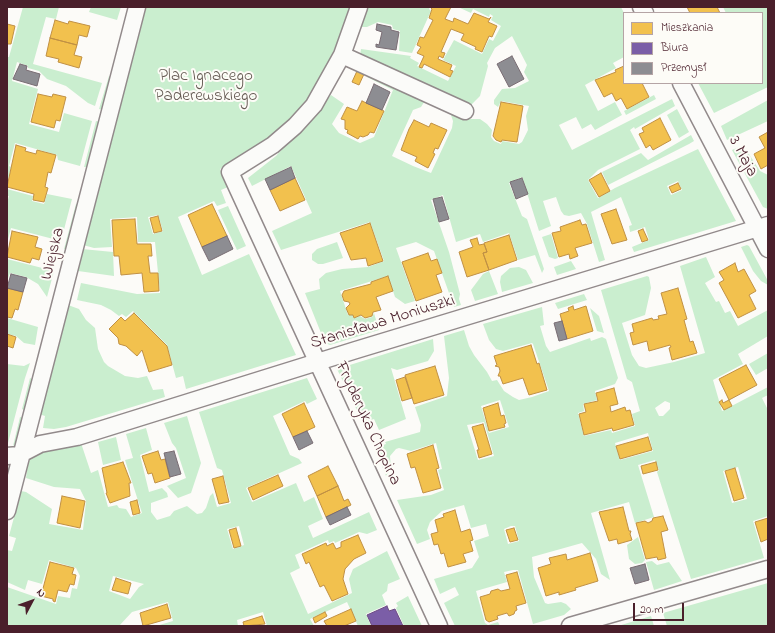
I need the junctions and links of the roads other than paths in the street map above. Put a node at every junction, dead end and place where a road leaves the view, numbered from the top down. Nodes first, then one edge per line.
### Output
1 (137, 7) edge
2 (359, 7) edge
3 (342, 55) junction
4 (682, 84) edge
5 (465, 111) dead end
6 (763, 227) edge
7 (768, 249) edge
8 (318, 363) junction
9 (14, 455) edge
10 (7, 511) edge
11 (768, 569) edge
12 (439, 626) edge
13 (570, 626) edge

1 - 9 street, Wiejska
2 - 3 street
3 - 5 street
3 - 8 street, Fryderyka Chopina
4 - 6 street, 3 Maja
6 - 7 street, 3 Maja
6 - 8 street, Stanisława Moniuszki
8 - 9 street, Stanisława Moniuszki
8 - 12 street, Fryderyka Chopina
9 - 10 street, Wiejska
11 - 13 street

